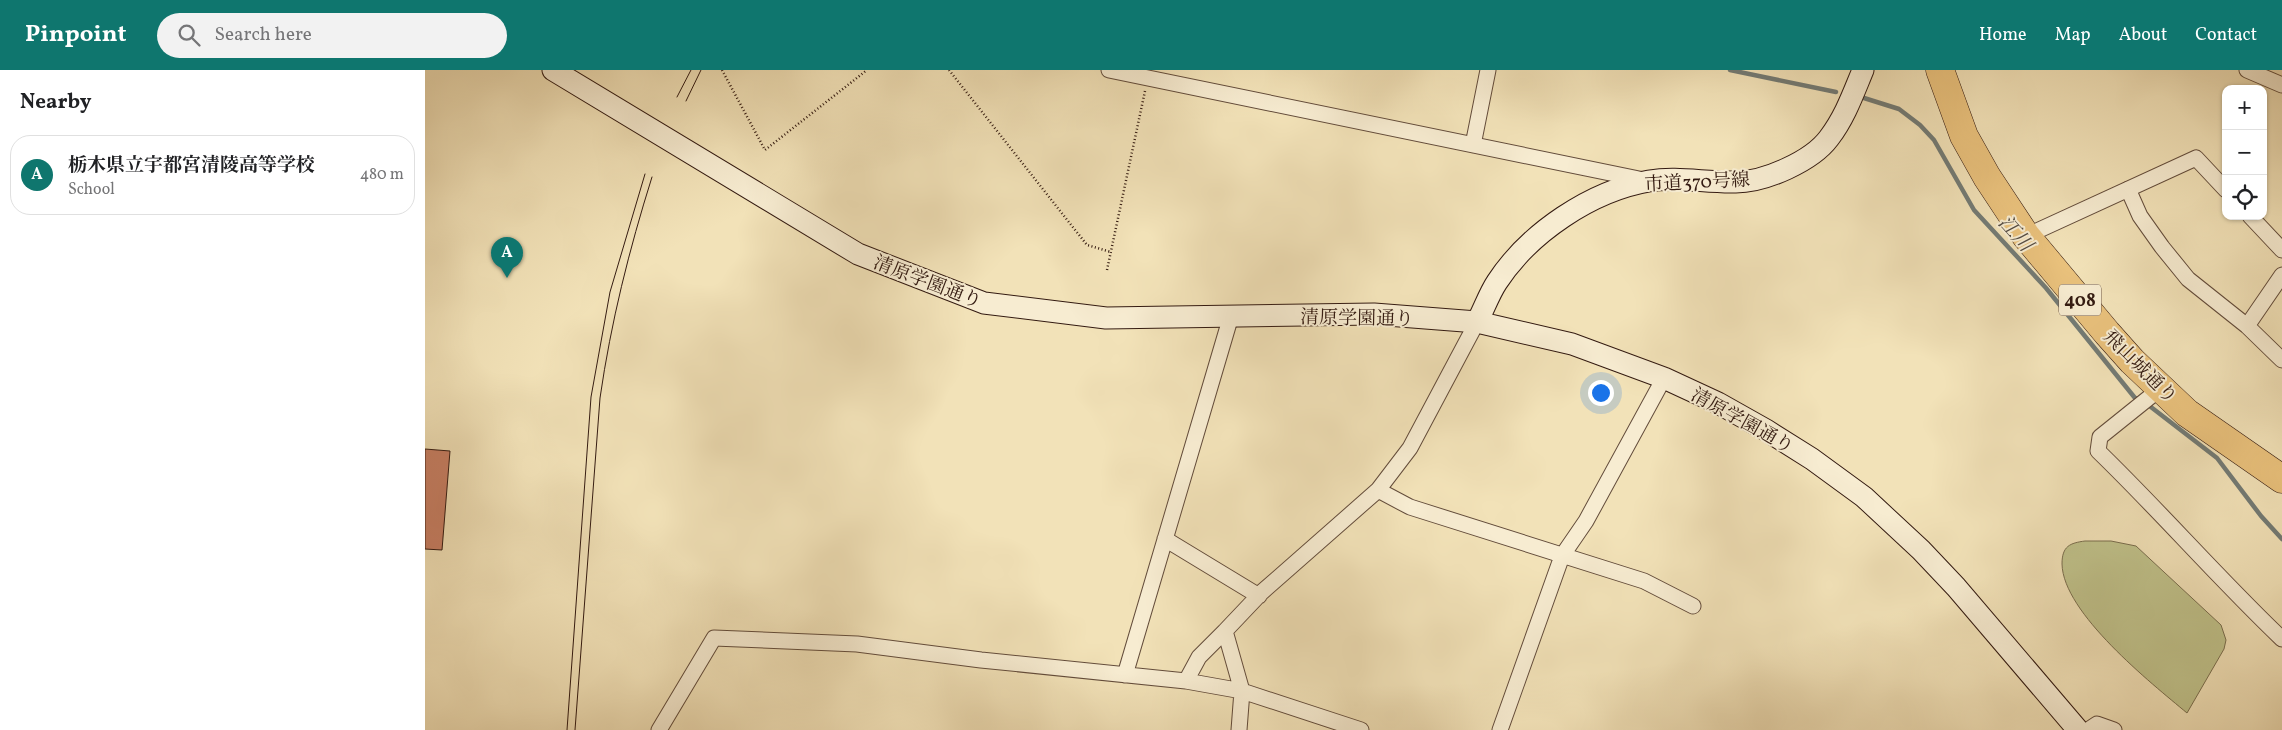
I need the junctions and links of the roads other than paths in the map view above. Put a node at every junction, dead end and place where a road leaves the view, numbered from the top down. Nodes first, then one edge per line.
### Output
1 (553, 70) edge
2 (1109, 70) edge
3 (1489, 70) edge
4 (1863, 70) edge
5 (1940, 70) edge
6 (2247, 70) edge
7 (2282, 85) edge
8 (1473, 145) junction
9 (1648, 181) junction
10 (2222, 186) edge
11 (2128, 189) junction
12 (2254, 220) edge
13 (2026, 236) junction
14 (2282, 250) edge
15 (2282, 275) edge
16 (1231, 316) junction
17 (1477, 322) junction
18 (2247, 326) junction
19 (2282, 360) edge
20 (1664, 378) junction
21 (2161, 388) junction
22 (2282, 479) edge
23 (1378, 490) junction
24 (1165, 539) junction
25 (1562, 556) junction
26 (1259, 596) junction
27 (1693, 606) dead end
28 (1225, 631) junction
29 (2282, 639) edge
30 (1125, 675) junction
31 (1185, 681) junction
32 (1242, 691) junction
33 (659, 730) edge
34 (1239, 730) edge
35 (1361, 730) edge
36 (1500, 730) edge
37 (2078, 730) edge
38 (2088, 730) edge
39 (2114, 730) edge

1 - 16 street, 清原学園通り
2 - 8 street
3 - 8 street
4 - 9 street, 市道370号線
5 - 13 highway, 飛山城通り / 408
6 - 7 street
8 - 9 street
9 - 17 street, 市道370号線
10 - 11 street
11 - 13 street
11 - 18 street
12 - 14 street
13 - 21 highway, 飛山城通り / 408
15 - 18 street
16 - 17 street, 清原学園通り
16 - 24 street
17 - 20 street, 清原学園通り
17 - 23 street
18 - 19 street
20 - 25 street
20 - 37 street, 清原学園通り
21 - 22 highway, 飛山城通り / 408
21 - 29 street
23 - 25 street
23 - 26 street
24 - 26 street
24 - 30 street
25 - 27 street
25 - 36 street
26 - 28 street
28 - 31 street
28 - 32 street
30 - 31 street
30 - 33 street
31 - 32 street
32 - 34 street
32 - 35 street
38 - 39 street

